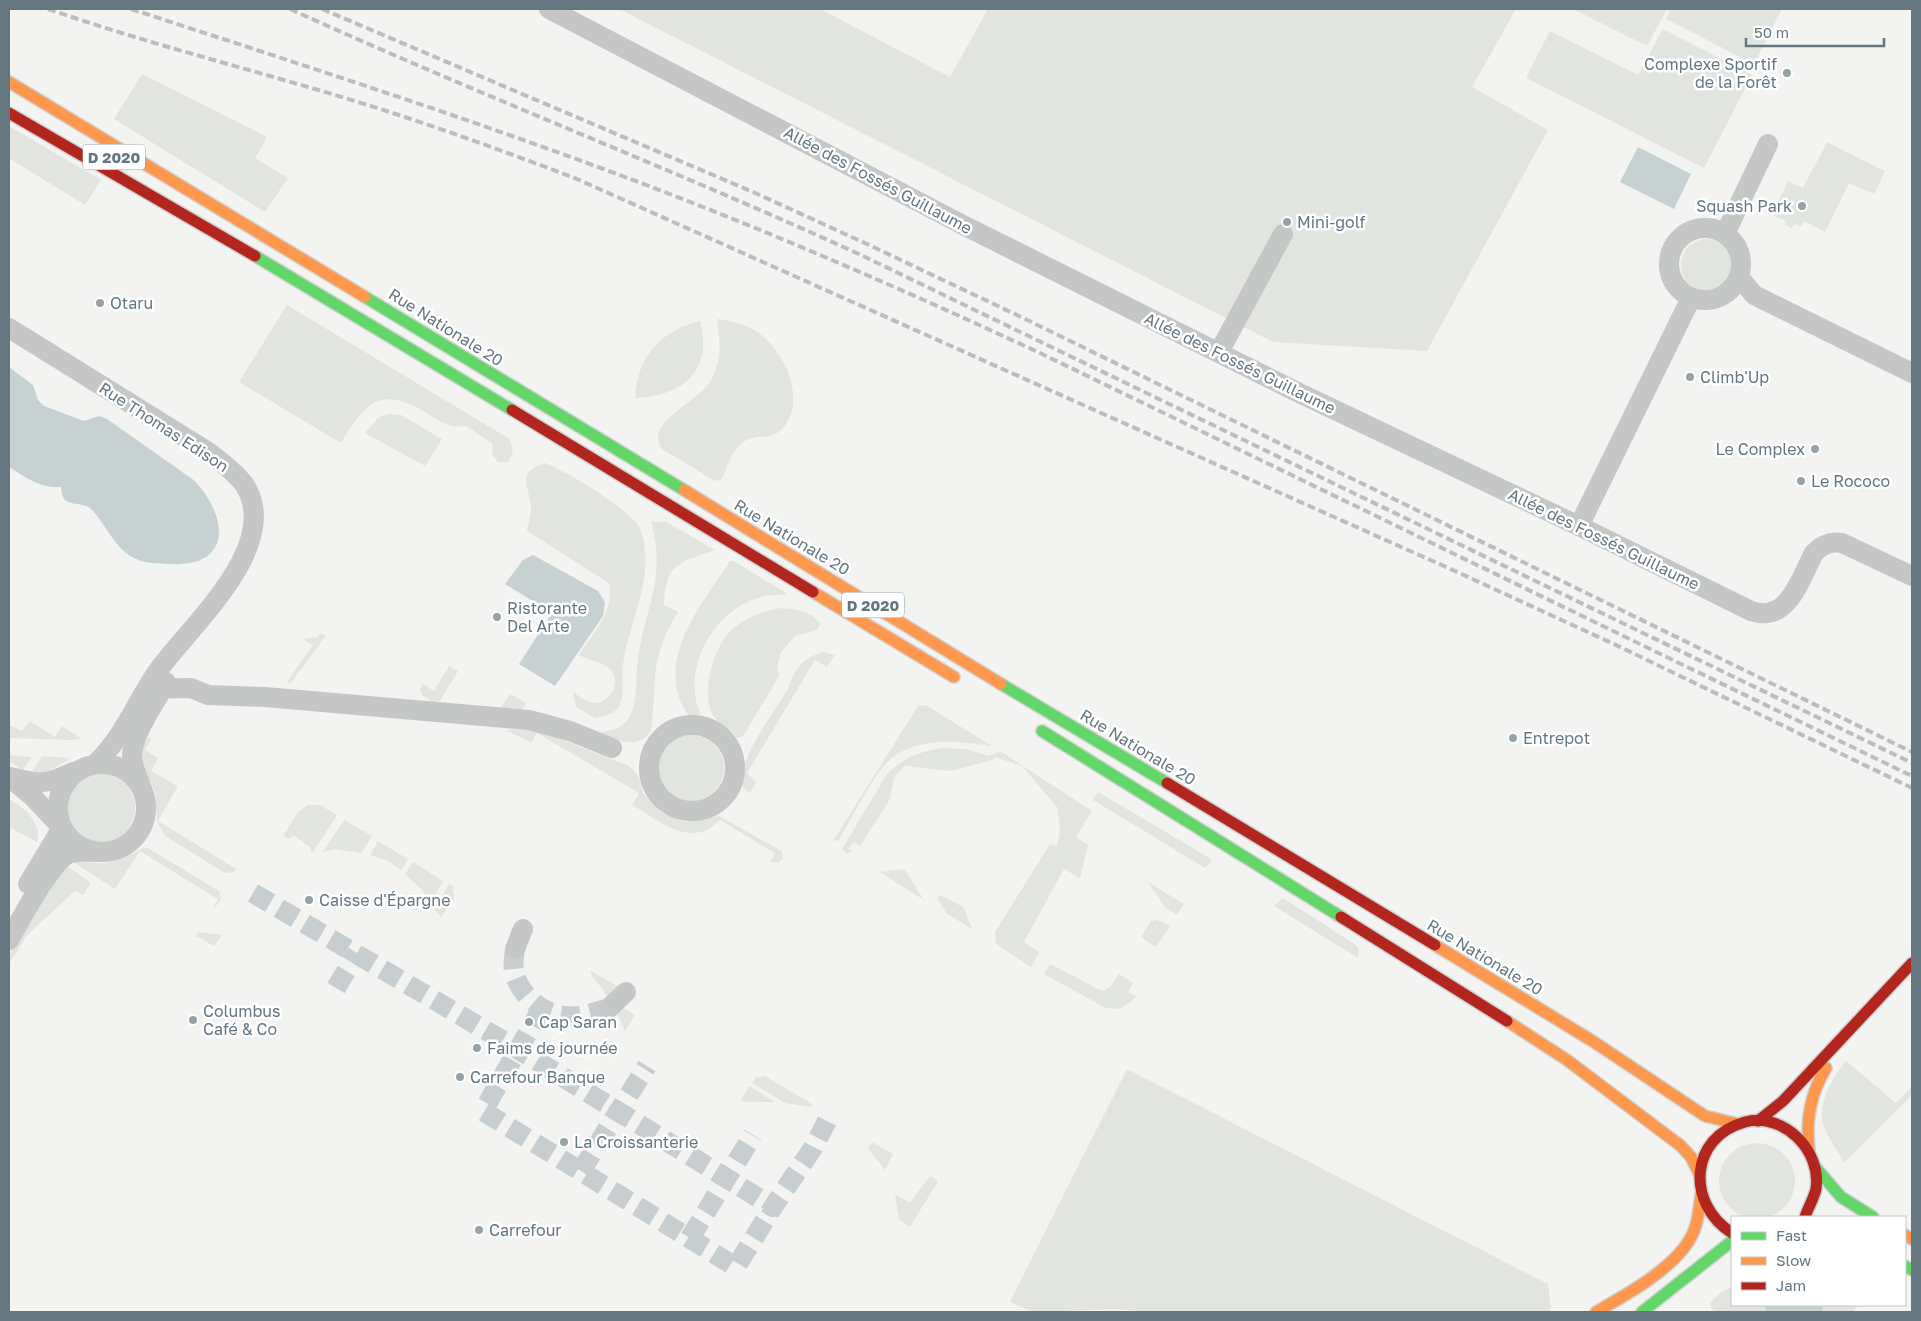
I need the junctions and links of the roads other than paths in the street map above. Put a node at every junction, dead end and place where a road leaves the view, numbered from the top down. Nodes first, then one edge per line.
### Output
1 (550, 9) edge
2 (9, 82) edge
3 (34, 111) dead end
4 (9, 113) edge
5 (1768, 144) dead end
6 (222, 210) junction
7 (1282, 234) dead end
8 (1724, 234) junction
9 (1741, 282) junction
10 (1691, 298) junction
11 (9, 328) edge
12 (1219, 352) junction
13 (1912, 360) edge
14 (1912, 373) edge
15 (1579, 526) junction
16 (1912, 576) edge
17 (961, 682) dead end
18 (155, 688) junction
19 (208, 695) junction
20 (1028, 722) dead end
21 (669, 731) joint
22 (138, 738) junction
23 (612, 748) dead end
24 (89, 765) junction
25 (10, 777) edge
26 (143, 790) junction
27 (62, 828) junction
28 (94, 852) junction
29 (9, 915) edge
30 (523, 929) dead end
31 (9, 940) edge
32 (514, 949) tunnel mouth
33 (1912, 963) edge
34 (626, 992) dead end
35 (609, 1008) tunnel mouth
36 (1848, 1034) junction
37 (1758, 1121) junction
38 (1738, 1124) junction
39 (1809, 1150) junction
40 (1816, 1168) junction
41 (1699, 1173) junction
42 (1701, 1196) junction
43 (1806, 1216) edge
44 (1871, 1216) edge
45 (1731, 1232) edge
46 (1731, 1242) edge
47 (1640, 1284) junction
48 (1662, 1298) junction
49 (1596, 1312) edge
50 (1642, 1312) edge

1 - 12 street, Allée des Fossés Guillaume
2 - 6 main road, Rue Nationale 20 / D 2020
3 - 6 main road, D 2020
4 - 17 main road, D 2020
5 - 8 street
6 - 38 main road, Rue Nationale 20 / D 2020
7 - 12 street
8 - 9 street
8 - 10 street
9 - 10 street
9 - 13 street
9 - 14 street
10 - 15 street
11 - 18 street, Rue Thomas Edison
12 - 15 street, Allée des Fossés Guillaume
15 - 16 street, Allée des Fossés Guillaume
18 - 19 street
18 - 22 street, Rue Thomas Edison
18 - 24 street, Rue Thomas Edison
19 - 22 street
19 - 23 street
20 - 41 main road
21 - 21 street
22 - 26 street, Rue Thomas Edison
24 - 25 street
24 - 26 street
24 - 27 street
25 - 27 street
26 - 28 street
27 - 28 street
27 - 29 street
28 - 31 street
30 - 32 street
33 - 36 main road
34 - 35 street
36 - 37 main road
36 - 39 main road
37 - 38 main road
37 - 39 main road
38 - 41 main road
39 - 40 main road
40 - 43 main road
40 - 44 main road
41 - 42 main road
42 - 45 main road
42 - 47 main road
46 - 48 main road
47 - 48 main road
47 - 49 main road
48 - 50 main road

